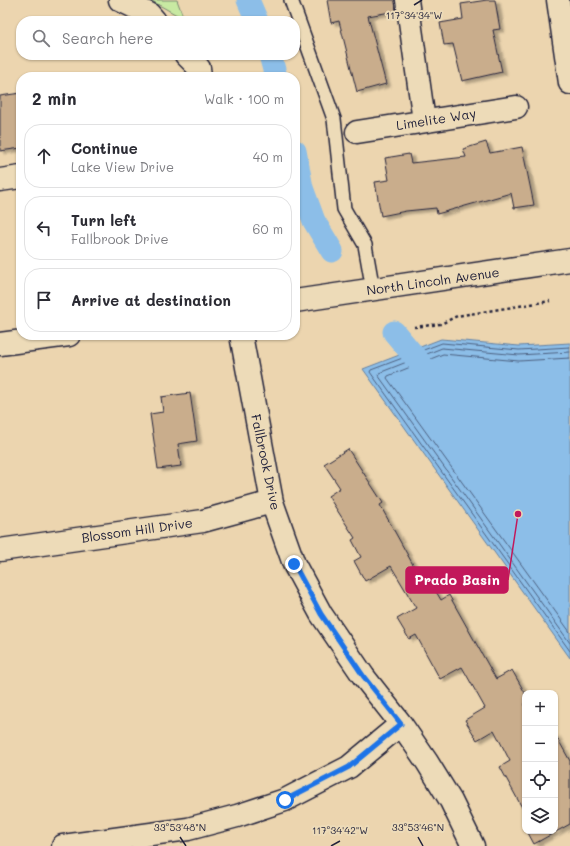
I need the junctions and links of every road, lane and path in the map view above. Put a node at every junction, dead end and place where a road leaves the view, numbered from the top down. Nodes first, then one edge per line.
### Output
1 (120, 0) edge
2 (291, 0) edge
3 (407, 0) edge
4 (558, 0) edge
5 (150, 16) edge
6 (297, 16) edge
7 (300, 25) edge
8 (191, 60) edge
9 (199, 72) edge
10 (570, 83) edge
11 (516, 107) dead end
12 (424, 121) junction
13 (357, 132) dead end
14 (16, 178) edge
15 (0, 180) edge
16 (570, 260) edge
17 (373, 290) junction
18 (300, 300) edge
19 (550, 301) dead end
20 (414, 327) dead end
21 (31, 340) edge
22 (242, 340) edge
23 (0, 344) edge
24 (272, 502) junction
25 (0, 550) edge
26 (401, 724) junction
27 (189, 837) edge
28 (63, 846) edge
29 (472, 846) edge

1 - 5 street
2 - 6 lane
3 - 12 street
4 - 10 street
7 - 17 lane
8 - 9 street
11 - 12 street, Limelite Way
12 - 13 street, Limelite Way
14 - 15 street
16 - 17 street, North Lincoln Avenue
17 - 18 street, North Lincoln Avenue
19 - 20 path
21 - 23 street
22 - 24 street, Fallbrook Drive
24 - 25 street, Blossom Hill Drive
24 - 26 street, Fallbrook Drive
26 - 27 street
26 - 29 street, Fallbrook Drive
27 - 28 street

